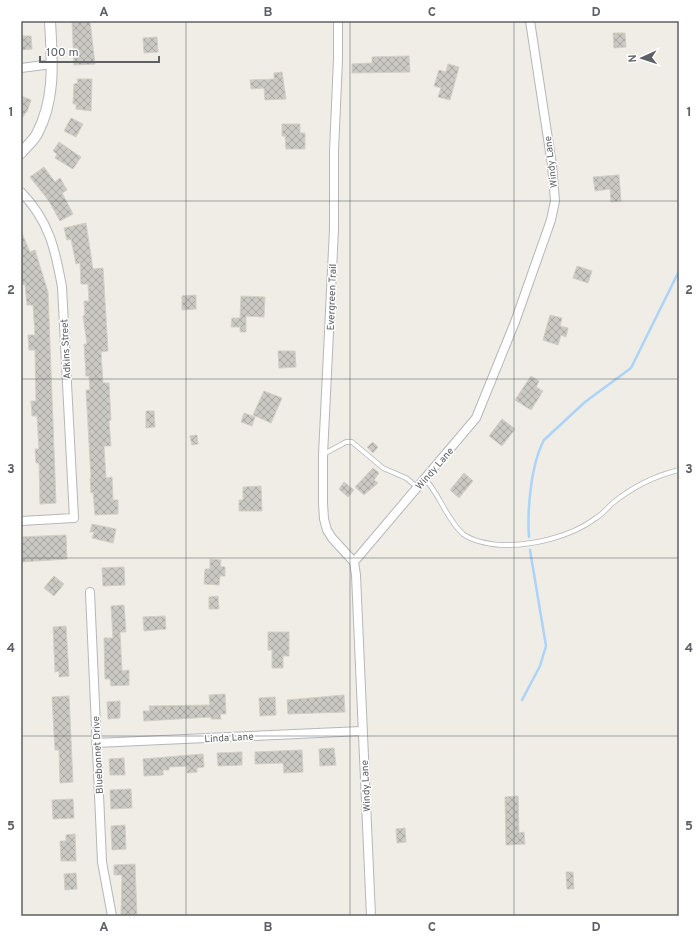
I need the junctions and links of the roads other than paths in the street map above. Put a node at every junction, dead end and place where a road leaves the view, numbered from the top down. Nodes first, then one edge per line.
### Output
1 (50, 21) edge
2 (338, 21) edge
3 (530, 21) edge
4 (52, 64) junction
5 (21, 68) edge
6 (21, 153) edge
7 (21, 192) edge
8 (323, 454) junction
9 (679, 470) edge
10 (425, 479) junction
11 (416, 486) junction
12 (21, 521) edge
13 (354, 562) junction
14 (90, 592) dead end
15 (362, 730) junction
16 (96, 743) junction
17 (112, 916) edge
18 (371, 916) edge

1 - 4 street
2 - 8 street, Evergreen Trail
3 - 10 street, Windy Lane
4 - 5 street
4 - 6 street
7 - 12 street, Adkins Street
8 - 11 lane
8 - 13 street, Evergreen Trail
9 - 10 lane
10 - 11 street, Windy Lane
11 - 13 street, Windy Lane
13 - 15 street, Windy Lane
14 - 16 street, Bluebonnet Drive
15 - 16 street, Linda Lane
15 - 18 street, Windy Lane
16 - 17 street, Bluebonnet Drive

